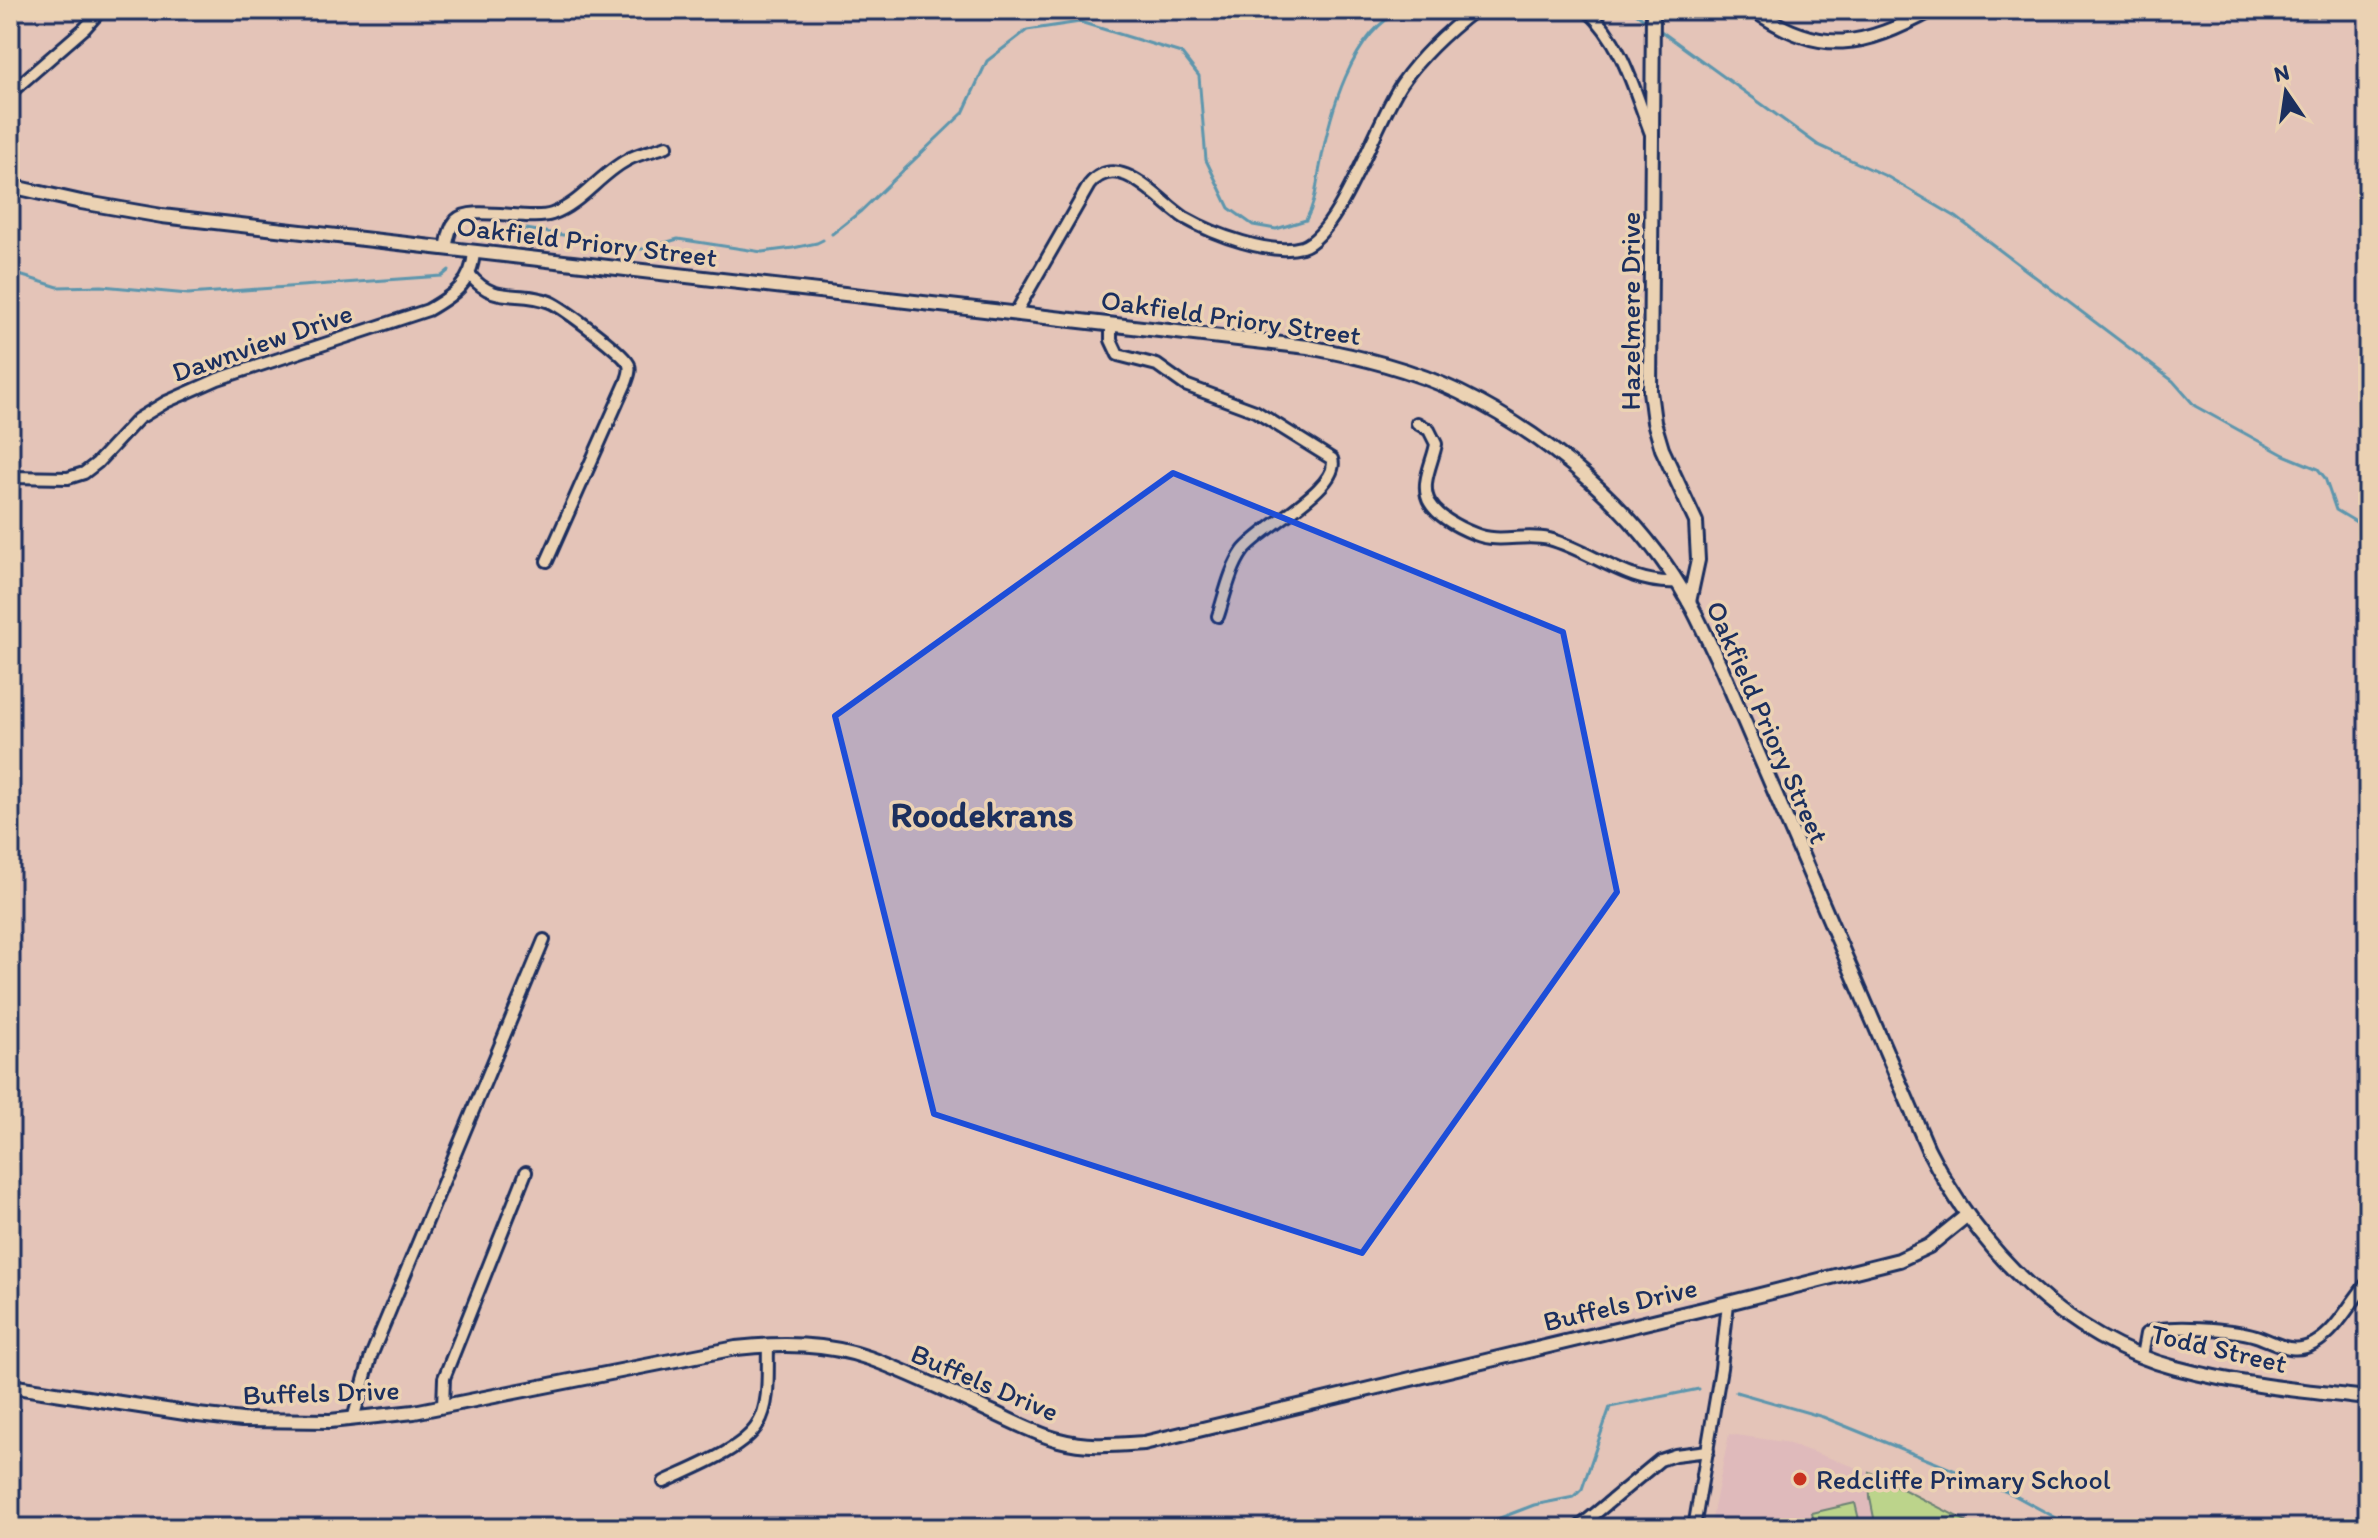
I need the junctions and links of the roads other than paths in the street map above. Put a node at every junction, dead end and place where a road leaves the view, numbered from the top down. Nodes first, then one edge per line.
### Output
1 (101, 10) edge
2 (1475, 10) edge
3 (1587, 10) edge
4 (1653, 10) edge
5 (1754, 10) edge
6 (1932, 10) edge
7 (10, 93) edge
8 (1654, 141) junction
9 (667, 146) dead end
10 (10, 186) edge
11 (446, 249) junction
12 (474, 252) junction
13 (470, 275) junction
14 (1015, 314) junction
15 (1111, 325) junction
16 (1417, 423) dead end
17 (10, 477) edge
18 (547, 561) dead end
19 (1676, 582) junction
20 (1689, 602) junction
21 (1218, 616) dead end
22 (544, 940) dead end
23 (526, 1172) dead end
24 (1966, 1216) junction
25 (2368, 1282) edge
26 (1728, 1303) junction
27 (768, 1345) junction
28 (2142, 1356) junction
29 (10, 1386) edge
30 (2368, 1398) edge
31 (443, 1407) junction
32 (353, 1419) junction
33 (1708, 1451) junction
34 (664, 1482) dead end
35 (1578, 1528) edge
36 (1694, 1528) edge

1 - 7 street
2 - 14 street
3 - 8 street
4 - 8 street, Hazelmere Drive
5 - 6 street
8 - 20 street, Hazelmere Drive
9 - 11 street
10 - 11 street, Oakfield Priory Street
11 - 12 street, Oakfield Priory Street
12 - 13 street
12 - 14 street, Oakfield Priory Street
13 - 17 street, Dawnview Drive
13 - 18 street
14 - 15 street, Oakfield Priory Street
15 - 19 street, Oakfield Priory Street
15 - 21 street
16 - 19 street
19 - 20 street, Oakfield Priory Street
20 - 24 street, Oakfield Priory Street
22 - 32 street
23 - 31 street
24 - 26 street, Buffels Drive
24 - 28 street, Todd Street
25 - 28 street
26 - 27 street, Buffels Drive
26 - 33 street
27 - 31 street, Buffels Drive
27 - 34 street
28 - 30 street, Todd Street
29 - 32 street, Buffels Drive
31 - 32 street, Buffels Drive
33 - 35 street
33 - 36 street

